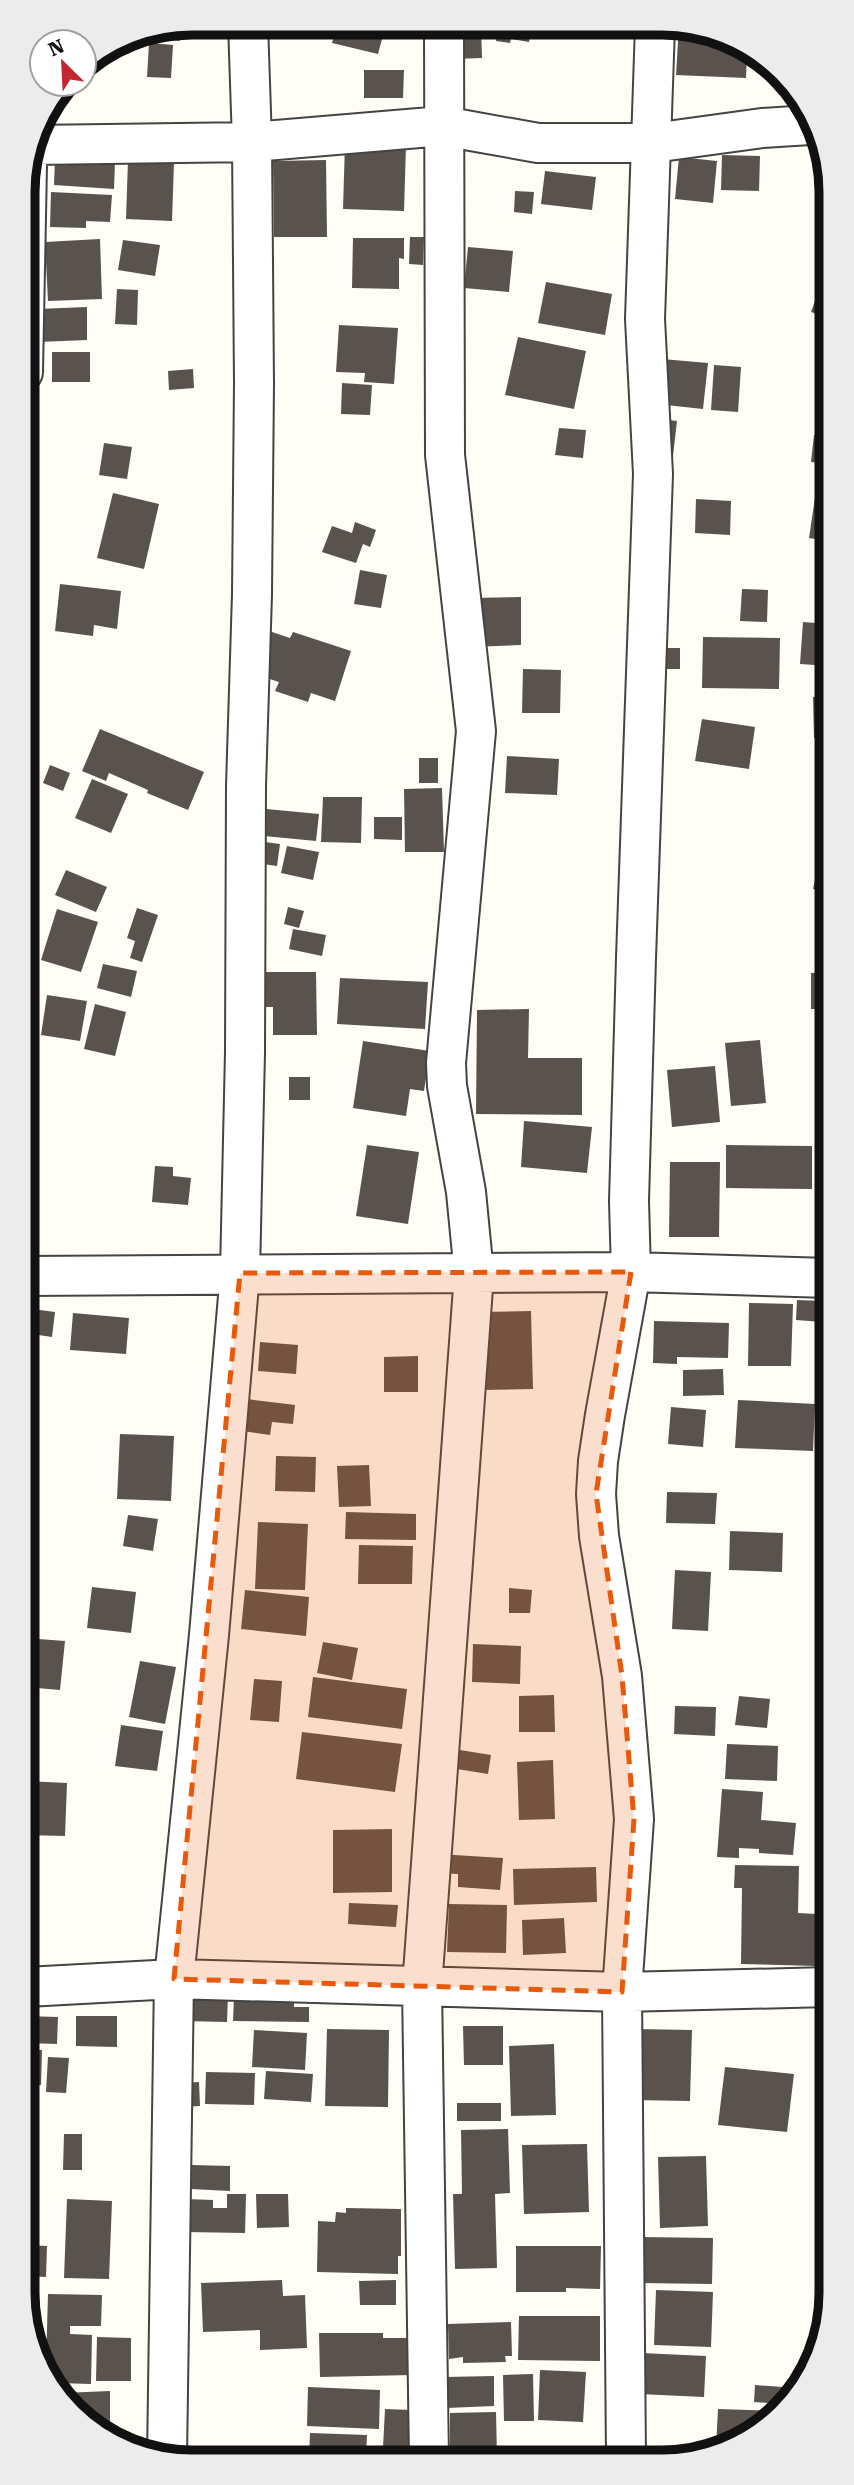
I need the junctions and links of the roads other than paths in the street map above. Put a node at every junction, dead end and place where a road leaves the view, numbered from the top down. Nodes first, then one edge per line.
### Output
1 (248, 35) edge
2 (444, 35) edge
3 (655, 35) edge
4 (804, 125) edge
5 (443, 127) junction
6 (252, 142) junction
7 (653, 143) junction
8 (42, 145) edge
9 (631, 1272) junction
10 (240, 1273) junction
11 (474, 1274) junction
12 (35, 1276) edge
13 (819, 1278) edge
14 (174, 1979) junction
15 (35, 1987) edge
16 (422, 1987) junction
17 (819, 1987) edge
18 (622, 1992) junction
19 (167, 2448) edge
20 (429, 2450) edge
21 (626, 2450) edge

1 - 6 street
2 - 5 street
3 - 7 street
4 - 7 street
5 - 6 street
5 - 7 street
5 - 11 street
6 - 8 street
6 - 10 street
7 - 9 street
9 - 11 street
9 - 13 street
9 - 18 street
10 - 11 street
10 - 12 street
10 - 14 street
11 - 16 street
14 - 15 street
14 - 16 street
14 - 19 street
16 - 18 street
16 - 20 street
17 - 18 street
18 - 21 street

